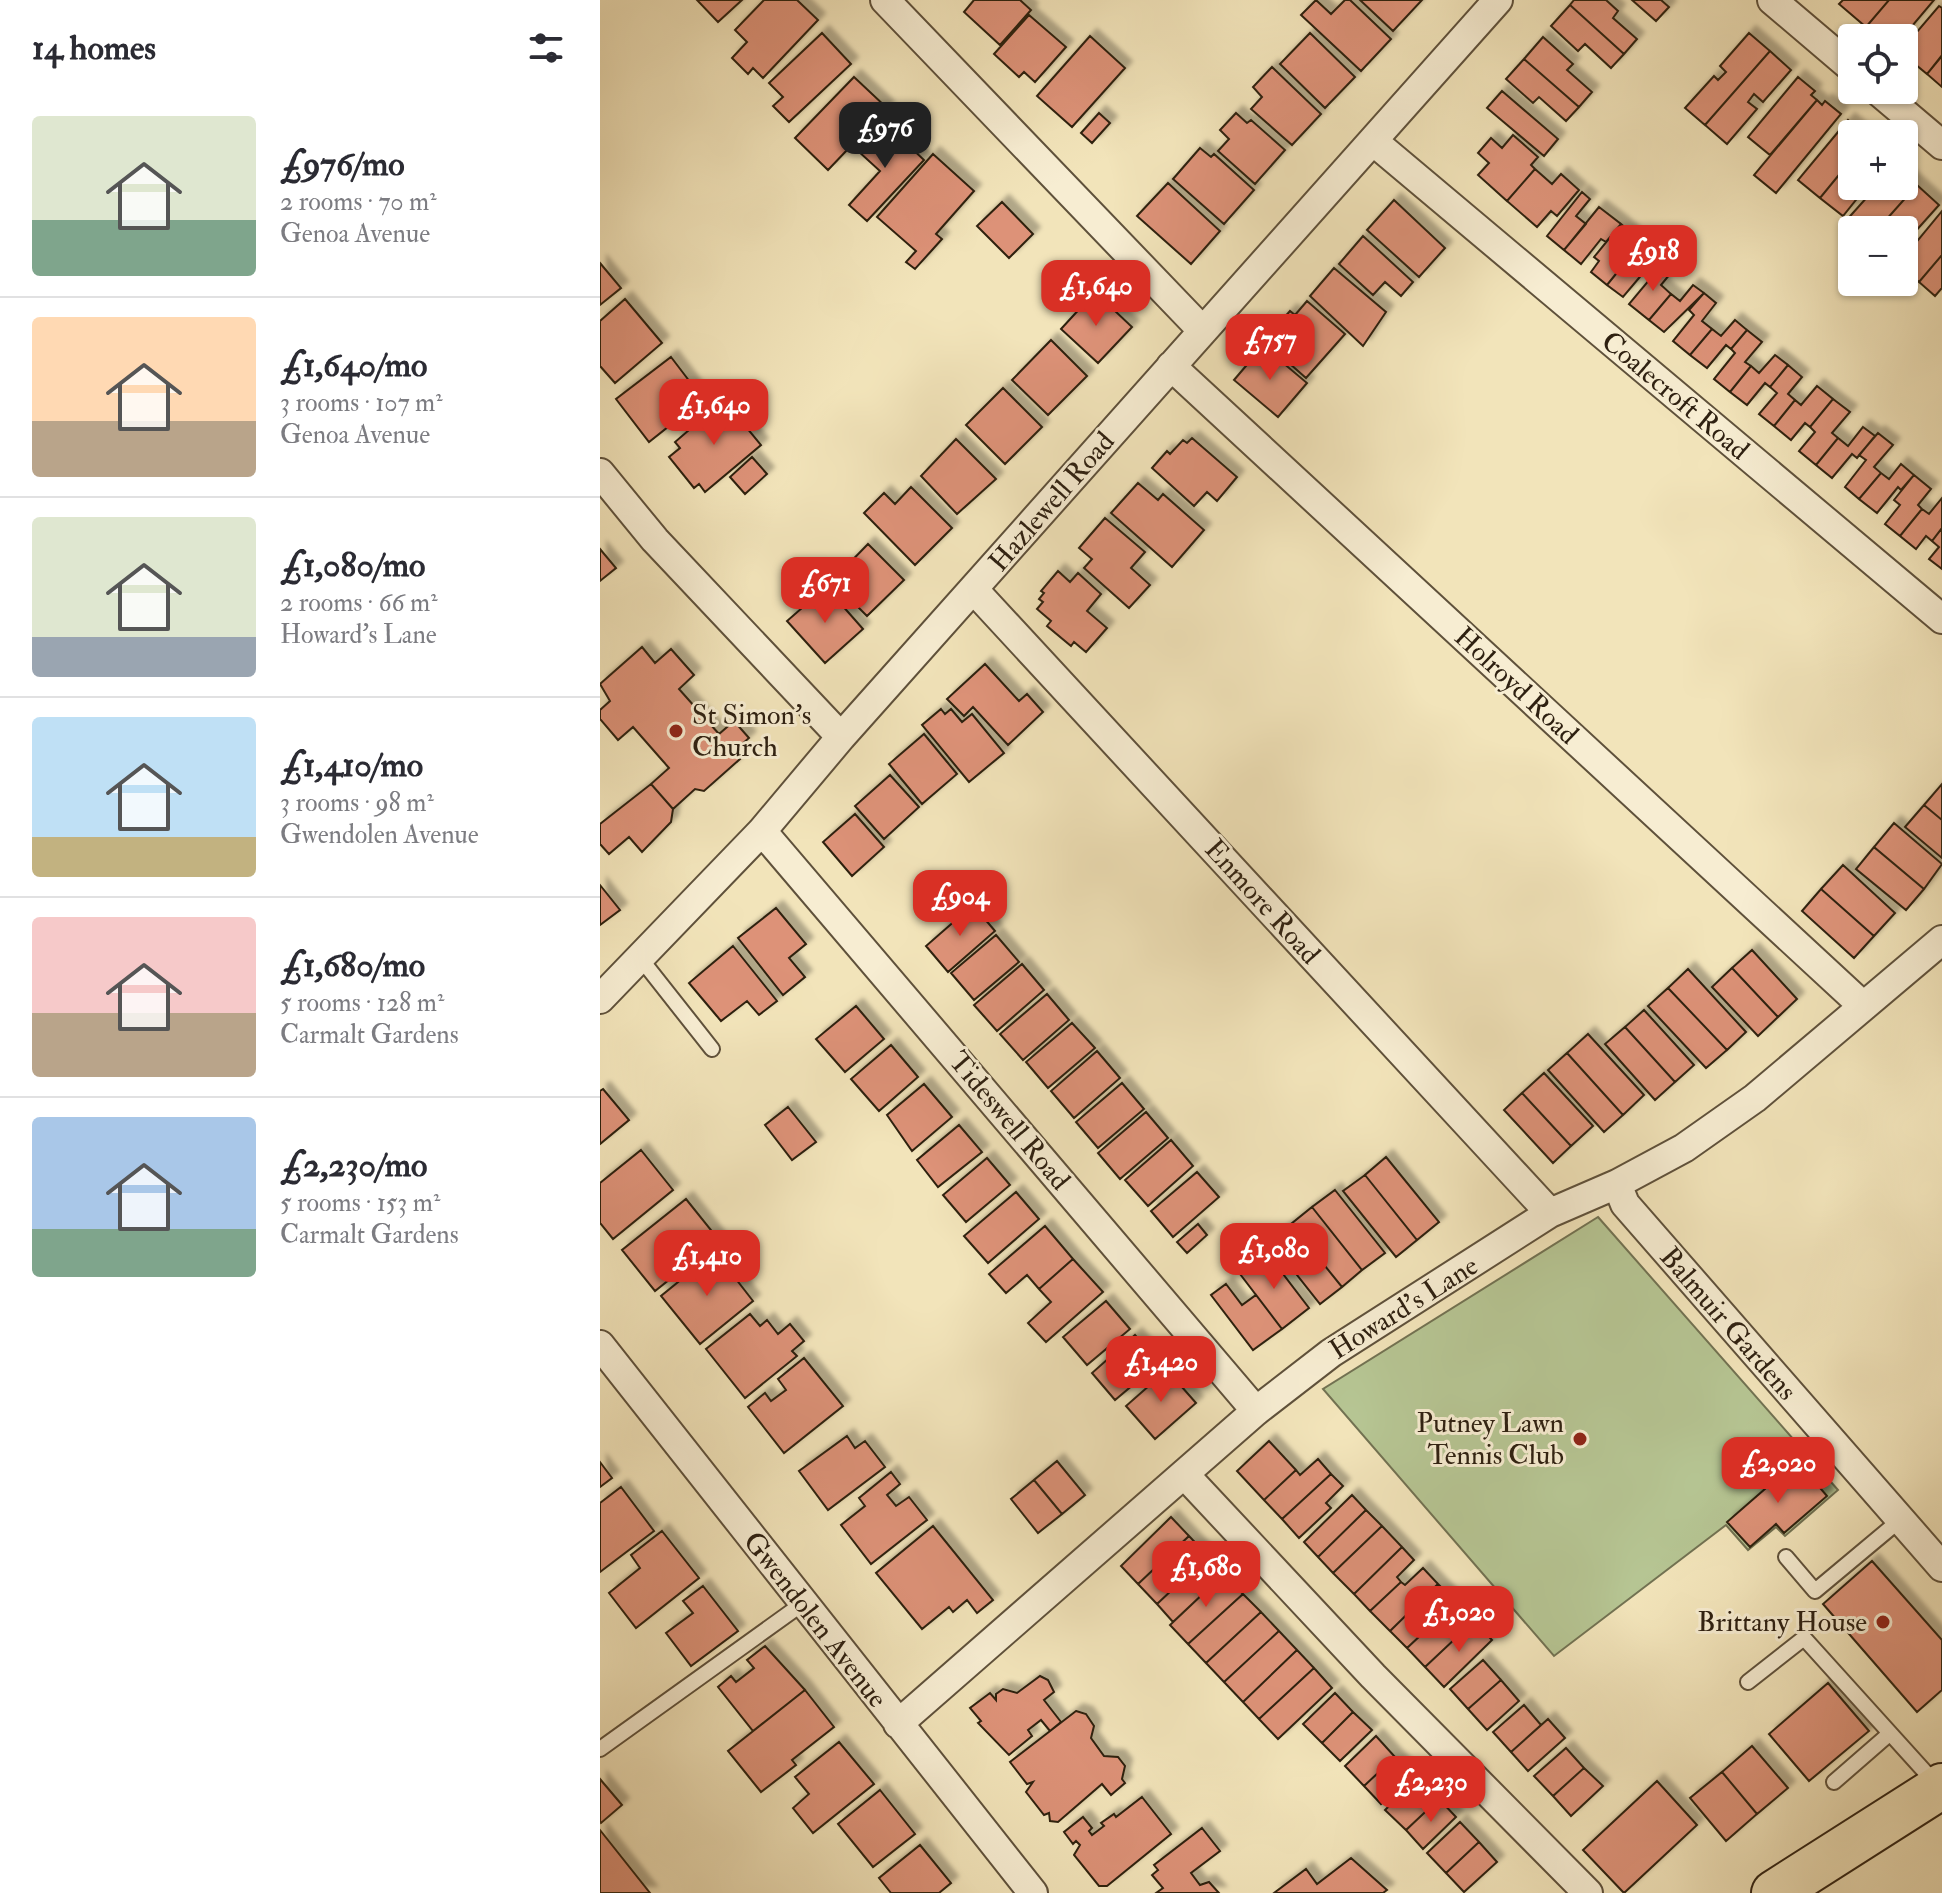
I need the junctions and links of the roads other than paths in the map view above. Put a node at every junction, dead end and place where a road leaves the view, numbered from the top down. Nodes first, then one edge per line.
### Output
1 (885, 0) edge
2 (1498, 0) edge
3 (1772, 0) edge
4 (1838, 56) edge
5 (1894, 104) edge
6 (1373, 141) junction
7 (1942, 145) edge
8 (1202, 330) junction
9 (1171, 366) junction
10 (600, 473) edge
11 (975, 591) junction
12 (1942, 619) edge
13 (841, 737) junction
14 (762, 831) junction
15 (1942, 940) edge
16 (641, 959) junction
17 (600, 999) edge
18 (1862, 1005) junction
19 (712, 1049) dead end
20 (1617, 1184) junction
21 (1550, 1213) junction
22 (600, 1345) edge
23 (1256, 1411) junction
24 (1184, 1474) junction
25 (1900, 1520) junction
26 (1786, 1557) dead end
27 (1942, 1567) edge
28 (802, 1604) junction
29 (1748, 1682) dead end
30 (898, 1724) junction
31 (1888, 1735) junction
32 (600, 1749) edge
33 (1834, 1782) dead end
34 (1941, 1786) edge
35 (1033, 1893) edge
36 (1588, 1893) edge
37 (1774, 1893) edge

1 - 8 street
2 - 6 street, Hazlewell Road
3 - 4 street
5 - 7 street
6 - 8 street, Hazlewell Road
6 - 12 street, Coalecroft Road
8 - 9 street, Hazlewell Road
9 - 11 street, Hazlewell Road
9 - 18 street, Holroyd Road
10 - 13 street
11 - 13 street, Hazlewell Road
11 - 21 street, Enmore Road
13 - 14 street, Hazlewell Road
14 - 16 street, Hazlewell Road
14 - 23 street, Tideswell Road
15 - 18 street, Howard's Lane
16 - 17 street, Hazlewell Road
16 - 19 lane
18 - 20 street, Howard's Lane
20 - 21 street, Howard's Lane
20 - 25 street, Balmuir Gardens
21 - 23 street, Howard's Lane
22 - 28 street, Gwendolen Avenue
23 - 24 street, Howard's Lane
24 - 30 street, Howard's Lane
24 - 36 street
25 - 26 lane
25 - 27 street, Balmuir Gardens
28 - 30 street, Gwendolen Avenue
28 - 32 lane
29 - 31 lane
30 - 35 street, Gwendolen Avenue
31 - 33 lane
31 - 34 lane
34 - 37 highway

